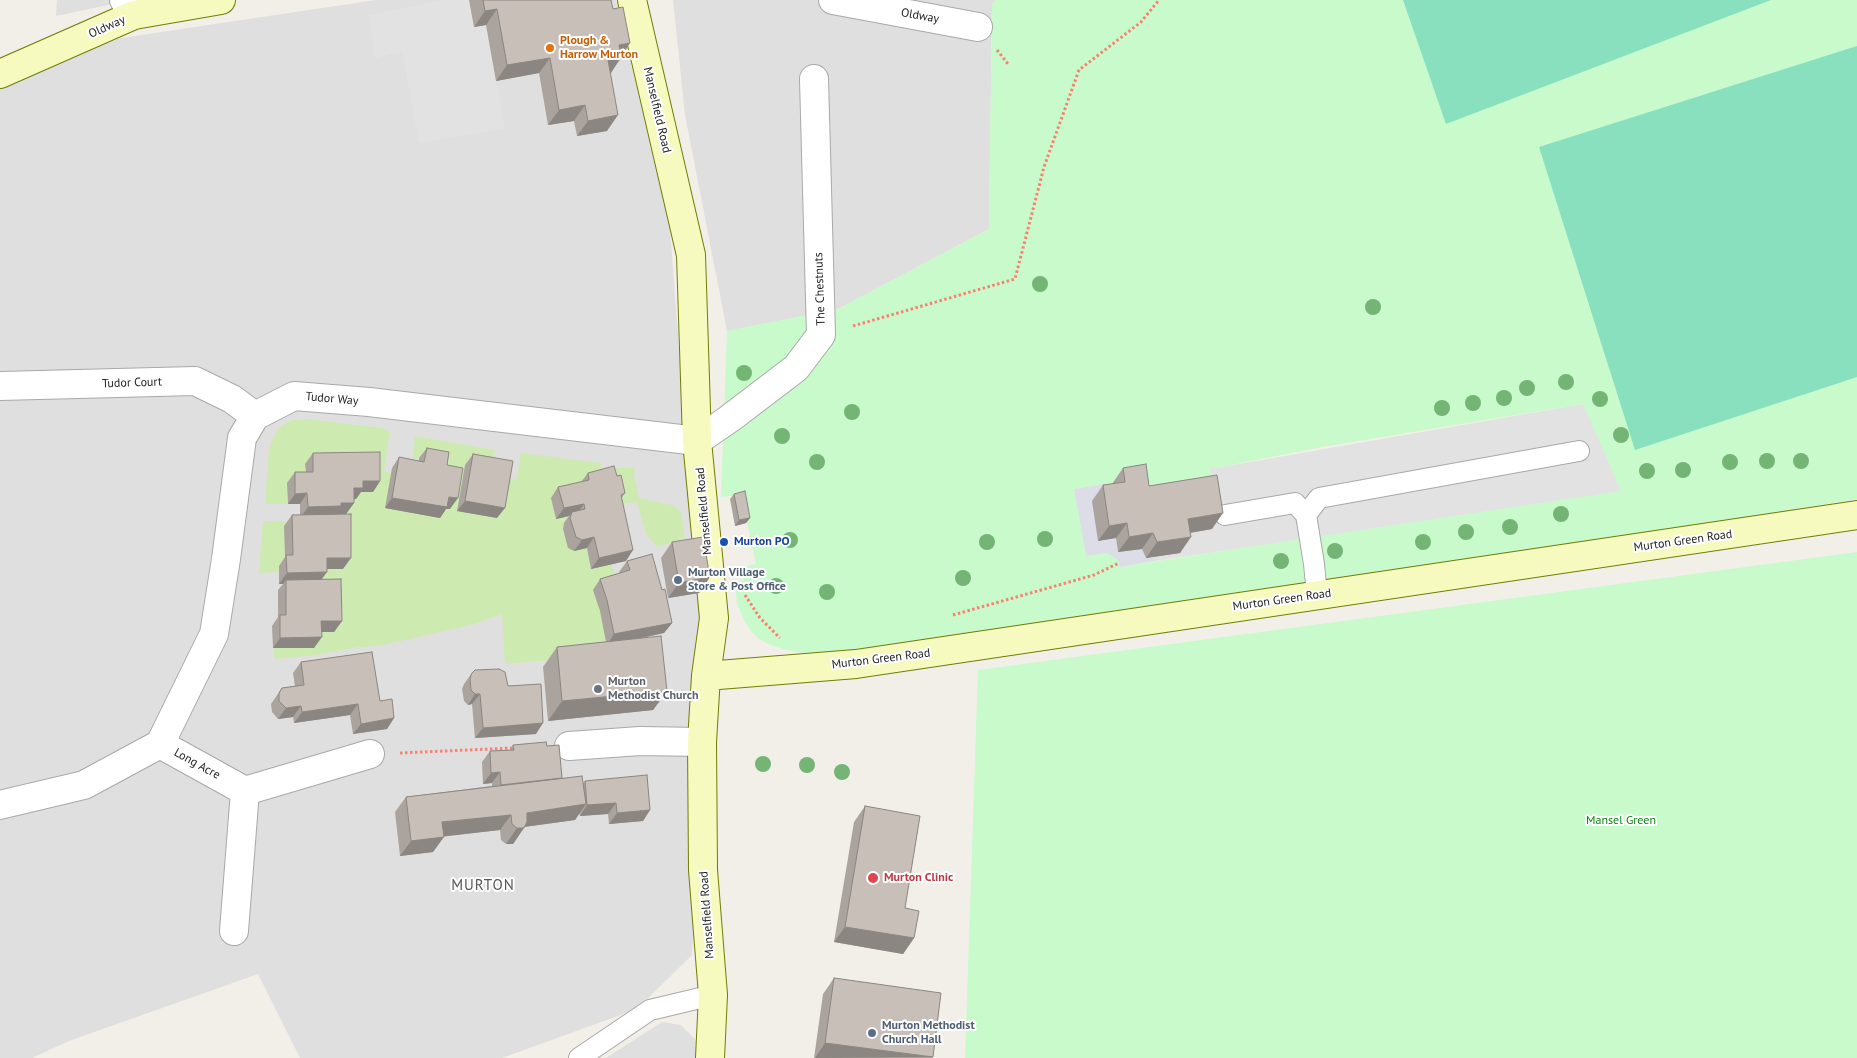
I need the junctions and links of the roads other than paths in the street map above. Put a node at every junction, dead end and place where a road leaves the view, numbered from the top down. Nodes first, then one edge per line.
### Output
1 (221, 0) edge
2 (632, 0) edge
3 (833, 0) edge
4 (129, 8) edge
5 (978, 27) dead end
6 (0, 74) edge
7 (814, 79) dead end
8 (0, 386) edge
9 (256, 416) junction
10 (697, 441) junction
11 (1579, 452) dead end
12 (1225, 515) dead end
13 (1306, 515) junction
14 (1857, 515) edge
15 (1316, 595) junction
16 (706, 676) junction
17 (702, 742) junction
18 (160, 744) junction
19 (569, 746) dead end
20 (370, 754) road end
21 (245, 791) junction
22 (0, 805) edge
23 (234, 931) dead end
24 (713, 995) junction
25 (579, 1058) edge
26 (710, 1058) edge

1 - 4 street, Oldway
2 - 10 street, Manselfield Road
3 - 5 street, Oldway
4 - 6 street, Oldway
7 - 10 street, The Chestnuts
8 - 9 street, Tudor Court
9 - 10 street, Tudor Way
9 - 18 street, Tudor Way
10 - 16 street, Manselfield Road
11 - 13 lane
12 - 13 lane
13 - 15 lane
14 - 15 street, Murton Green Road
15 - 16 street, Murton Green Road
16 - 17 street, Manselfield Road
17 - 19 street
17 - 24 street, Manselfield Road
18 - 21 street, Long Acre
18 - 22 street, Long Acre
20 - 21 street
21 - 23 street
24 - 25 lane
24 - 26 street, Manselfield Road

